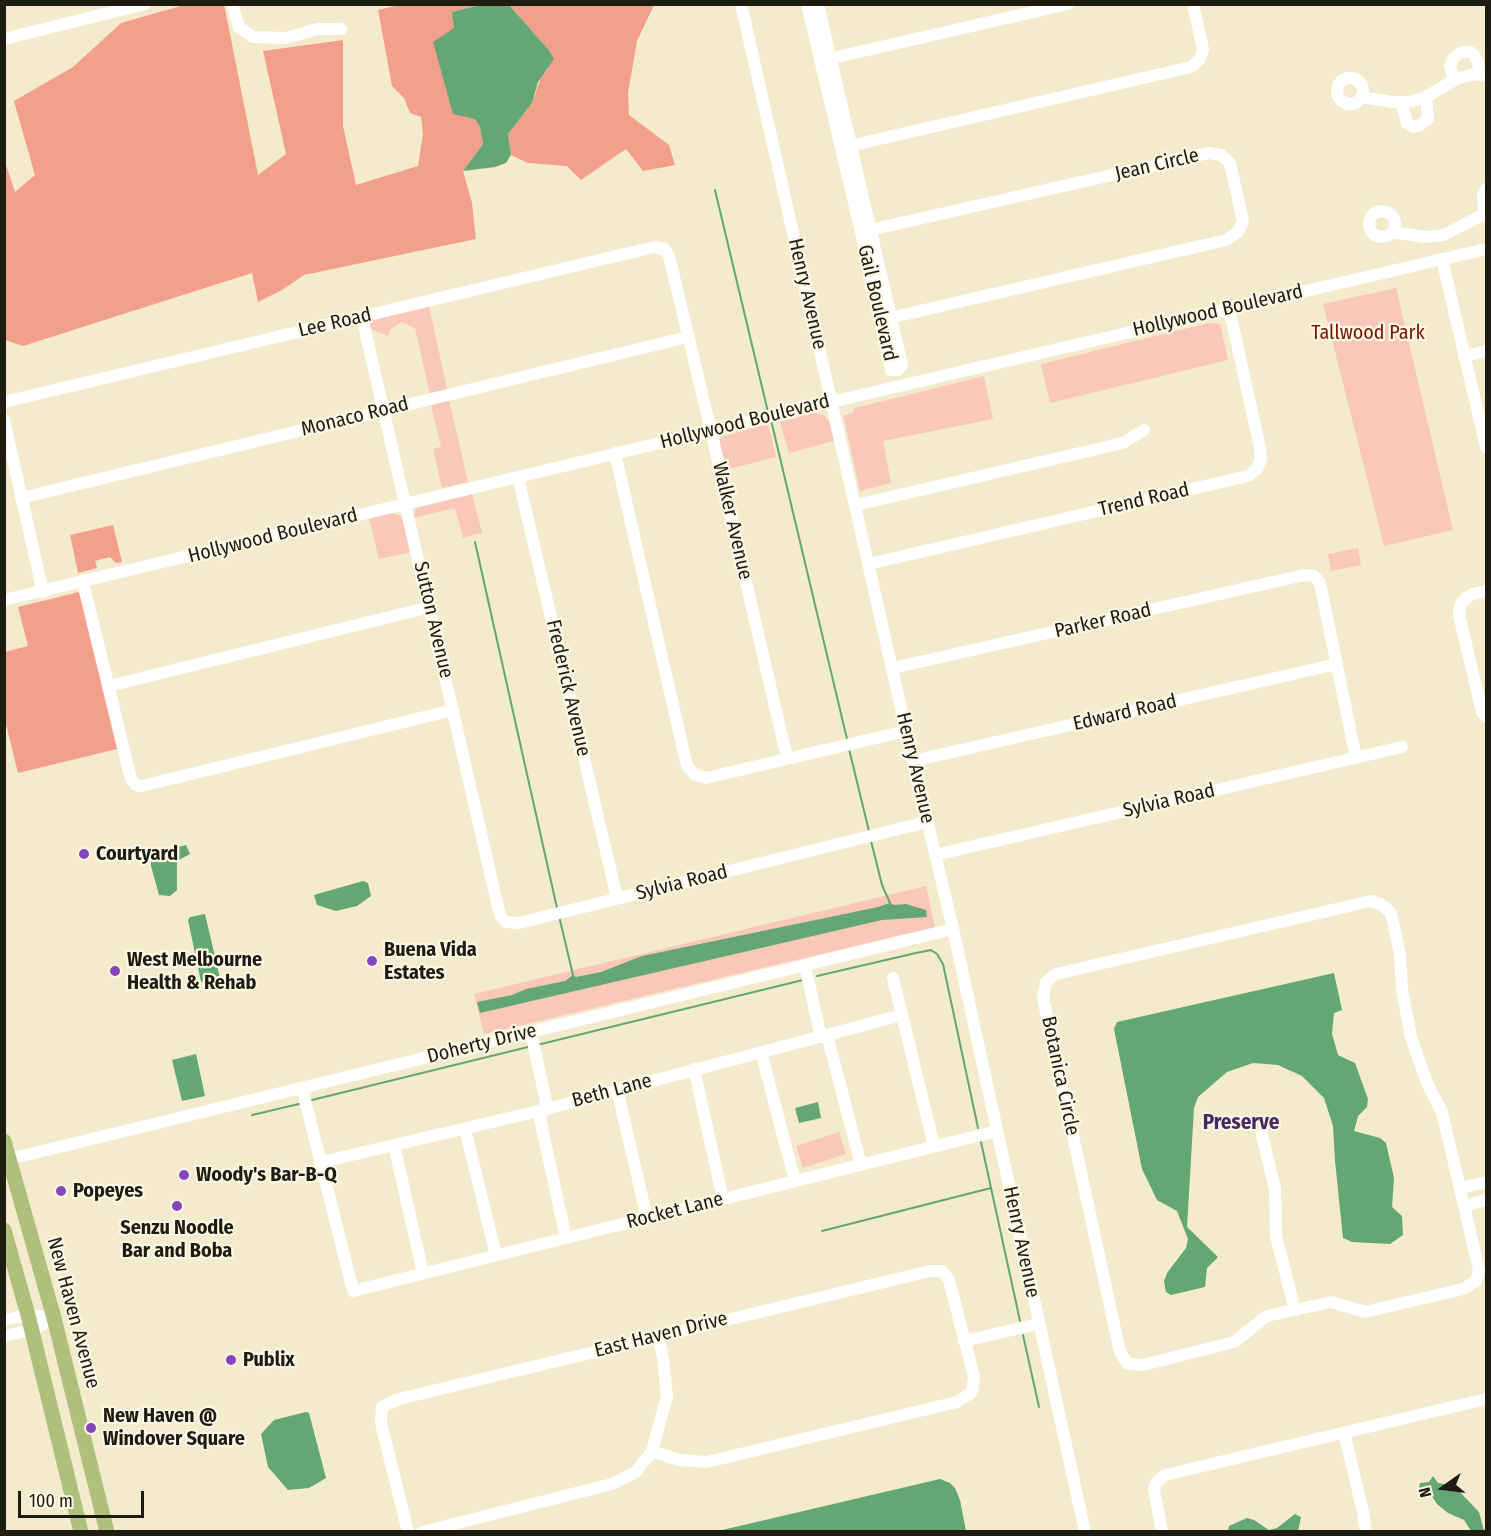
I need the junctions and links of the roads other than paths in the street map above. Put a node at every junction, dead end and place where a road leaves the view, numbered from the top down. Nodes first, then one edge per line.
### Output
1 (145, 4) edge
2 (232, 4) edge
3 (741, 4) edge
4 (807, 4) edge
5 (818, 4) edge
6 (1068, 4) edge
7 (1193, 4) edge
8 (341, 28) dead end
9 (4, 39) edge
10 (825, 60) junction
11 (1483, 75) edge
12 (1454, 80) junction
13 (1426, 96) junction
14 (1361, 97) dead end
15 (1401, 102) junction
16 (846, 146) junction
17 (1486, 189) edge
18 (1485, 214) edge
19 (866, 231) junction
20 (1392, 232) dead end
21 (665, 249) joint
22 (1486, 249) edge
23 (1442, 259) junction
24 (1229, 308) junction
25 (362, 317) junction
26 (886, 319) joint
27 (688, 337) junction
28 (1486, 351) edge
29 (1464, 356) junction
30 (4, 402) edge
31 (831, 402) junction
32 (384, 410) junction
33 (4, 420) edge
34 (1144, 430) dead end
35 (711, 431) junction
36 (6, 439) edge
37 (1486, 447) edge
38 (615, 453) junction
39 (518, 477) junction
40 (21, 498) junction
41 (405, 504) junction
42 (856, 506) junction
43 (869, 564) junction
44 (83, 582) junction
45 (1486, 591) edge
46 (43, 592) junction
47 (4, 600) edge
48 (430, 607) junction
49 (1337, 664) junction
50 (893, 668) junction
51 (109, 686) junction
52 (453, 710) junction
53 (1486, 717) edge
54 (906, 731) junction
55 (1402, 747) dead end
56 (1356, 758) junction
57 (787, 759) junction
58 (913, 761) junction
59 (927, 822) junction
60 (935, 855) junction
61 (617, 898) junction
62 (506, 922) joint
63 (954, 929) junction
64 (805, 966) junction
65 (893, 978) dead end
66 (902, 1015) junction
67 (531, 1032) junction
68 (824, 1036) junction
69 (760, 1052) junction
70 (694, 1069) junction
71 (302, 1088) junction
72 (617, 1089) junction
73 (543, 1110) junction
74 (465, 1129) junction
75 (997, 1131) junction
76 (1262, 1135) dead end
77 (4, 1141) edge
78 (394, 1145) junction
79 (934, 1146) junction
80 (6, 1162) edge
81 (322, 1162) junction
82 (861, 1165) junction
83 (795, 1181) junction
84 (1486, 1182) edge
85 (1460, 1188) junction
86 (723, 1199) junction
87 (1486, 1200) edge
88 (1464, 1206) junction
89 (647, 1218) junction
90 (4, 1230) edge
91 (566, 1238) junction
92 (496, 1255) junction
93 (423, 1273) junction
94 (1295, 1310) junction
95 (54, 1318) junction
96 (4, 1320) edge
97 (29, 1322) junction
98 (1038, 1324) junction
99 (658, 1335) junction
100 (4, 1336) edge
101 (964, 1341) junction
102 (1486, 1399) edge
103 (1344, 1432) junction
104 (652, 1451) junction
105 (81, 1532) edge
106 (106, 1532) edge
107 (408, 1532) edge
108 (422, 1532) edge
109 (1085, 1532) edge
110 (1162, 1532) edge
111 (1366, 1532) edge

1 - 9 street
2 - 8 street
3 - 31 street, Henry Avenue
4 - 10 street, Gail Boulevard
5 - 10 street, Gail Boulevard
6 - 10 street
7 - 16 street
10 - 16 street, Gail Boulevard
11 - 12 street
11 - 12 street
12 - 13 street
13 - 15 street
13 - 15 street
14 - 15 street
16 - 19 street, Gail Boulevard
17 - 18 street
18 - 20 street
19 - 26 street, Gail Boulevard
19 - 26 street, Jean Circle
21 - 25 street, Lee Road
21 - 27 street, Walker Avenue
22 - 23 street, Hollywood Boulevard
23 - 24 street, Hollywood Boulevard
23 - 29 street
24 - 31 street, Hollywood Boulevard
24 - 43 street, Trend Road
25 - 30 street, Lee Road
25 - 32 street, Sutton Avenue
27 - 32 street, Monaco Road
27 - 35 street, Walker Avenue
28 - 29 street
29 - 37 street
31 - 35 street, Hollywood Boulevard
31 - 42 street, Henry Avenue
32 - 40 street, Monaco Road
32 - 41 street, Sutton Avenue
33 - 36 street
34 - 42 street
35 - 38 street, Hollywood Boulevard
35 - 57 street, Walker Avenue
36 - 40 street
38 - 39 street, Hollywood Boulevard
38 - 57 street
39 - 41 street, Hollywood Boulevard
39 - 61 street, Frederick Avenue
40 - 46 street
41 - 44 street, Hollywood Boulevard
41 - 48 street, Sutton Avenue
42 - 43 street, Henry Avenue
43 - 50 street, Henry Avenue
44 - 46 street, Hollywood Boulevard
44 - 51 street
45 - 53 street
46 - 47 street, Hollywood Boulevard
48 - 51 street
48 - 52 street, Sutton Avenue
49 - 50 street, Parker Road
49 - 56 street
49 - 58 street, Edward Road
50 - 54 street, Henry Avenue
51 - 52 street
52 - 62 street, Sutton Avenue
54 - 57 street
54 - 58 street, Henry Avenue
55 - 56 street, Sylvia Road
56 - 60 street, Sylvia Road
58 - 59 street, Henry Avenue
59 - 60 street, Henry Avenue
59 - 61 street, Sylvia Road
60 - 63 street, Henry Avenue
61 - 62 street, Sylvia Road
63 - 64 street, Doherty Drive
63 - 75 street, Henry Avenue
64 - 67 street, Doherty Drive
64 - 68 street
65 - 66 street
66 - 68 street, Beth Lane
66 - 79 street
67 - 71 street, Doherty Drive
67 - 73 street
68 - 69 street, Beth Lane
68 - 82 street
69 - 70 street, Beth Lane
69 - 83 street
70 - 72 street, Beth Lane
70 - 86 street
71 - 80 street, Doherty Drive
71 - 81 street
72 - 73 street, Beth Lane
72 - 89 street
73 - 74 street, Beth Lane
73 - 91 street
74 - 78 street, Beth Lane
74 - 92 street
75 - 79 street, Rocket Lane
75 - 98 street, Henry Avenue
76 - 94 street
77 - 80 main road, New Haven Avenue
78 - 81 street, Beth Lane
78 - 93 street
79 - 82 street, Rocket Lane
80 - 95 main road, New Haven Avenue
81 - 93 street, Rocket Lane
82 - 83 street, Rocket Lane
83 - 86 street, Rocket Lane
84 - 85 street
85 - 88 street, Botanica Circle
85 - 94 street, Botanica Circle
86 - 89 street, Rocket Lane
87 - 88 street
88 - 94 street, Botanica Circle
89 - 91 street, Rocket Lane
90 - 97 main road
91 - 92 street, Rocket Lane
92 - 93 street, Rocket Lane
95 - 97 street
95 - 106 main road, New Haven Avenue
96 - 97 street
97 - 100 street
97 - 105 main road
98 - 101 street
98 - 109 street, Henry Avenue
99 - 101 street, East Haven Drive
99 - 104 street
99 - 107 street, East Haven Drive
101 - 104 street
102 - 103 street
103 - 110 street
103 - 111 street
104 - 108 street

